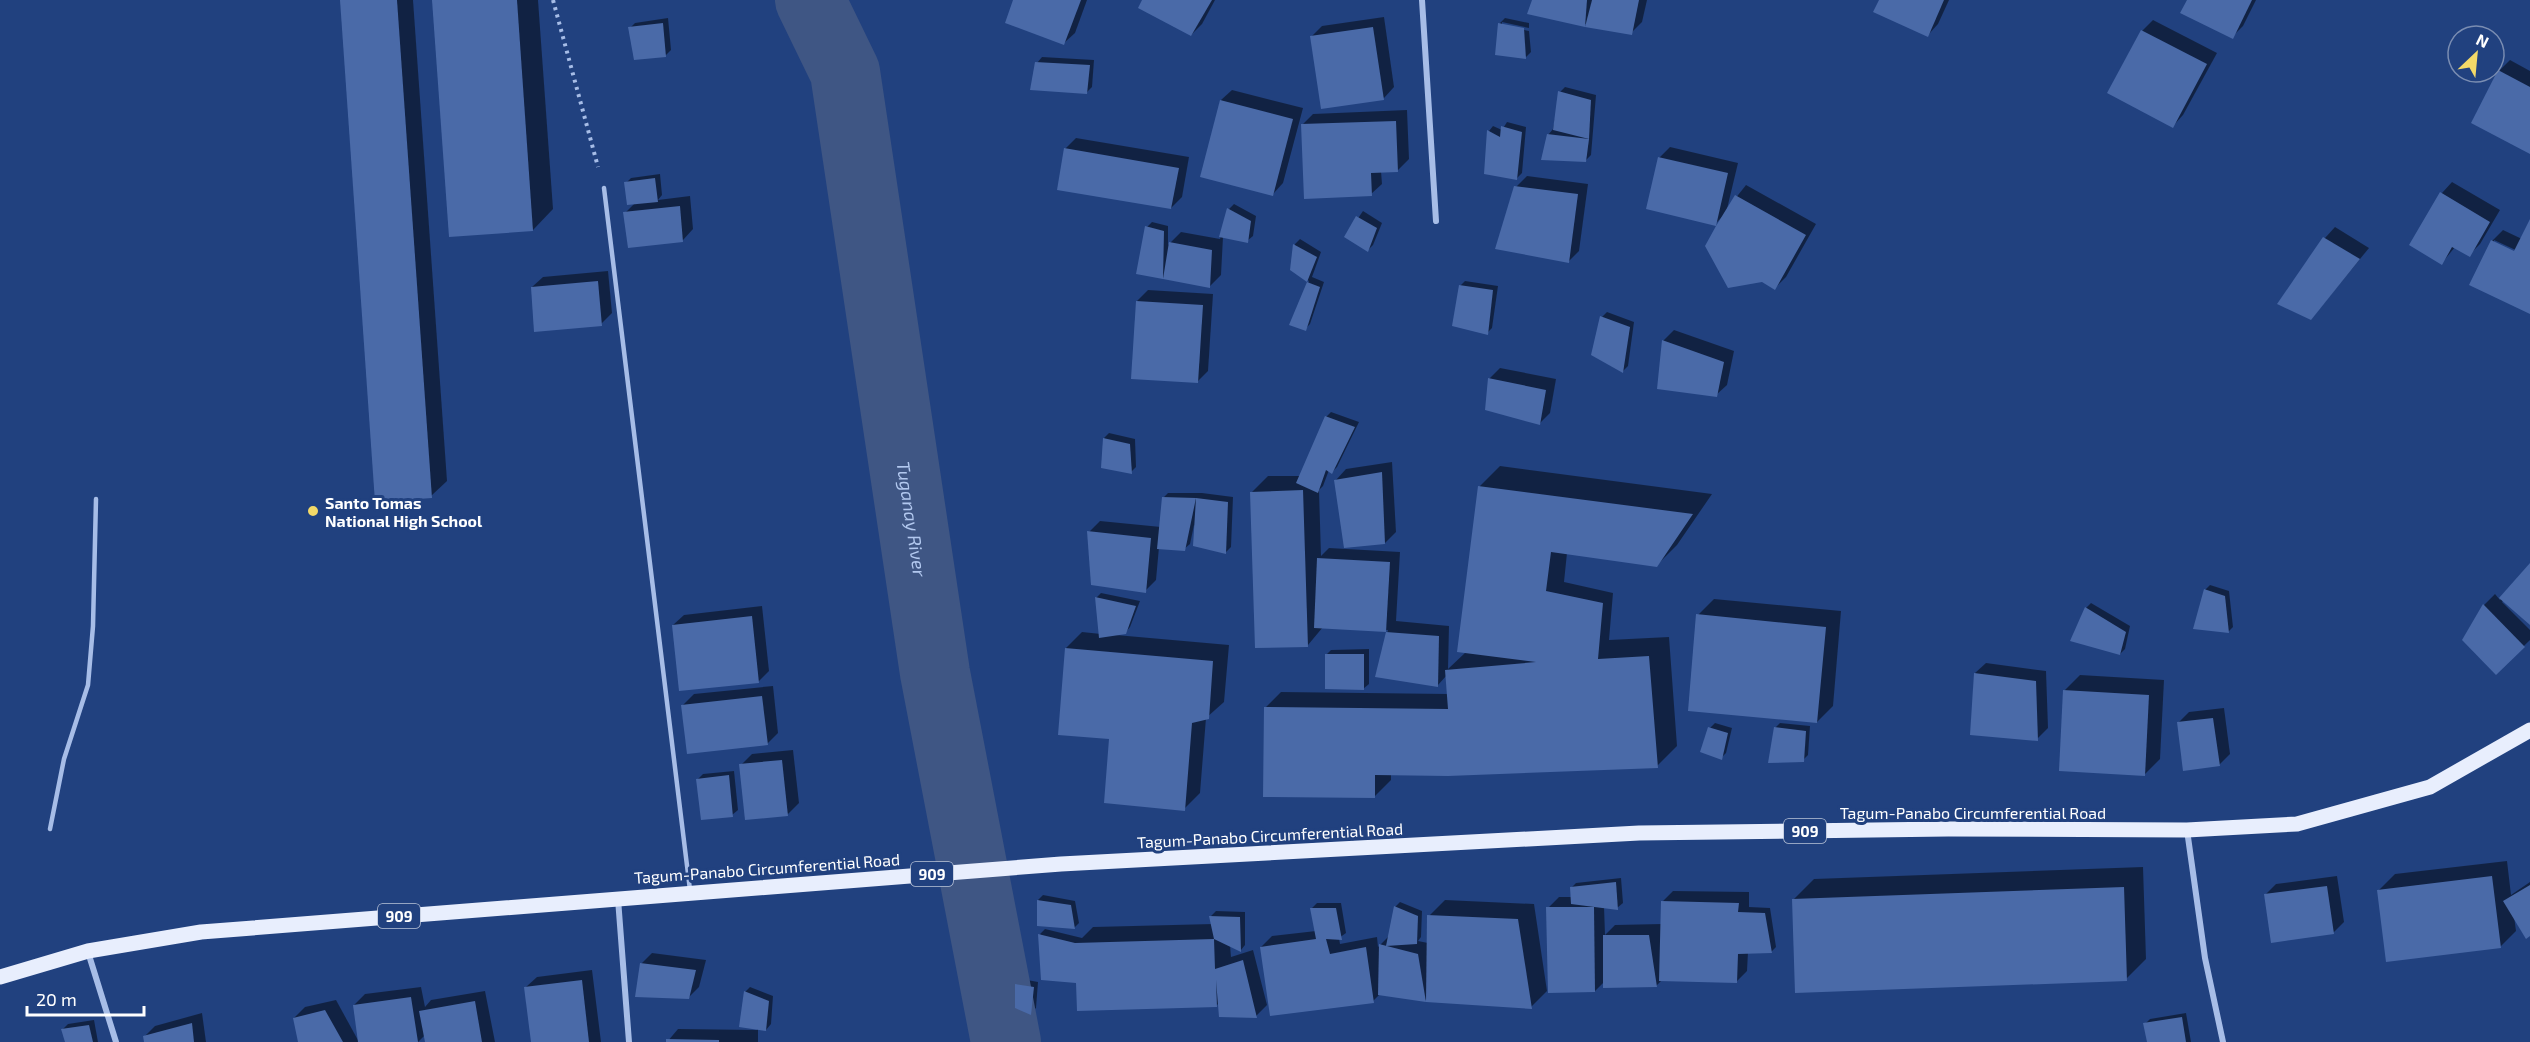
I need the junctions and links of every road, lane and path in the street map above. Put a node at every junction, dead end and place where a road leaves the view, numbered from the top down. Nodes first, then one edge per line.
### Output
1 (553, 0) edge
2 (1422, 0) edge
3 (604, 188) joint
4 (1437, 221) dead end
5 (96, 499) dead end
6 (2530, 730) edge
7 (50, 829) dead end
8 (2187, 830) junction
9 (690, 892) junction
10 (618, 898) junction
11 (88, 951) junction
12 (0, 977) edge
13 (116, 1042) edge
14 (629, 1042) edge
15 (2223, 1042) edge

1 - 3 path
2 - 4 street
3 - 9 lane
5 - 7 lane
6 - 8 main road, Tagum-Panabo Circumferential Road / 909
8 - 9 main road, Tagum-Panabo Circumferential Road / 909
8 - 15 street
9 - 10 main road, Tagum-Panabo Circumferential Road / 909
10 - 11 main road, Tagum-Panabo Circumferential Road / 909
10 - 14 street
11 - 12 main road, Tagum-Panabo Circumferential Road / 909
11 - 13 street

